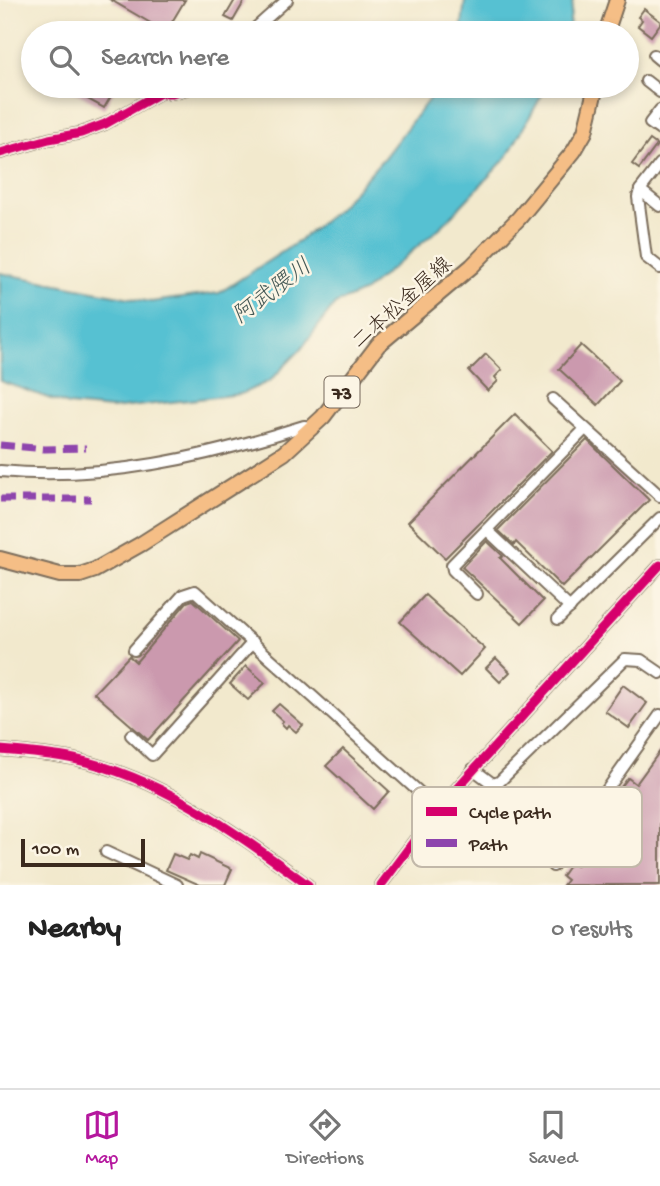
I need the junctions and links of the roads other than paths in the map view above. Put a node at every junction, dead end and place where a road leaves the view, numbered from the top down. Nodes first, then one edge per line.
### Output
1 (287, 0) edge
2 (617, 0) edge
3 (263, 21) edge
4 (610, 21) edge
5 (646, 81) dead end
6 (660, 92) edge
7 (151, 98) edge
8 (593, 98) edge
9 (660, 110) edge
10 (660, 130) edge
11 (0, 153) edge
12 (660, 164) edge
13 (640, 190) junction
14 (660, 206) edge
15 (660, 268) edge
16 (553, 399) dead end
17 (312, 427) junction
18 (585, 429) junction
19 (0, 471) edge
20 (660, 496) edge
21 (660, 518) edge
22 (487, 530) junction
23 (0, 559) edge
24 (660, 565) edge
25 (477, 594) dead end
26 (570, 608) junction
27 (558, 619) dead end
28 (253, 642) junction
29 (134, 650) dead end
30 (660, 673) edge
31 (660, 715) edge
32 (131, 735) dead end
33 (0, 750) edge
34 (473, 769) junction
35 (414, 787) edge
36 (457, 787) edge
37 (609, 787) edge
38 (412, 844) edge
39 (106, 852) dead end
40 (177, 885) edge
41 (308, 885) edge
42 (381, 885) edge

1 - 3 street
2 - 4 main road
5 - 6 street
7 - 11 street
8 - 17 main road, 二本松金屋線 / 73
9 - 10 street
12 - 13 street
13 - 14 street
13 - 15 street
16 - 18 street
17 - 19 street
17 - 23 main road, 二本松金屋線 / 73
18 - 20 street
18 - 22 street
21 - 26 street
22 - 25 street
22 - 26 street
24 - 34 street
26 - 27 street
28 - 29 street
28 - 32 street
28 - 35 street
30 - 34 street
31 - 37 street
33 - 41 street
34 - 36 street
38 - 42 street
39 - 40 street

